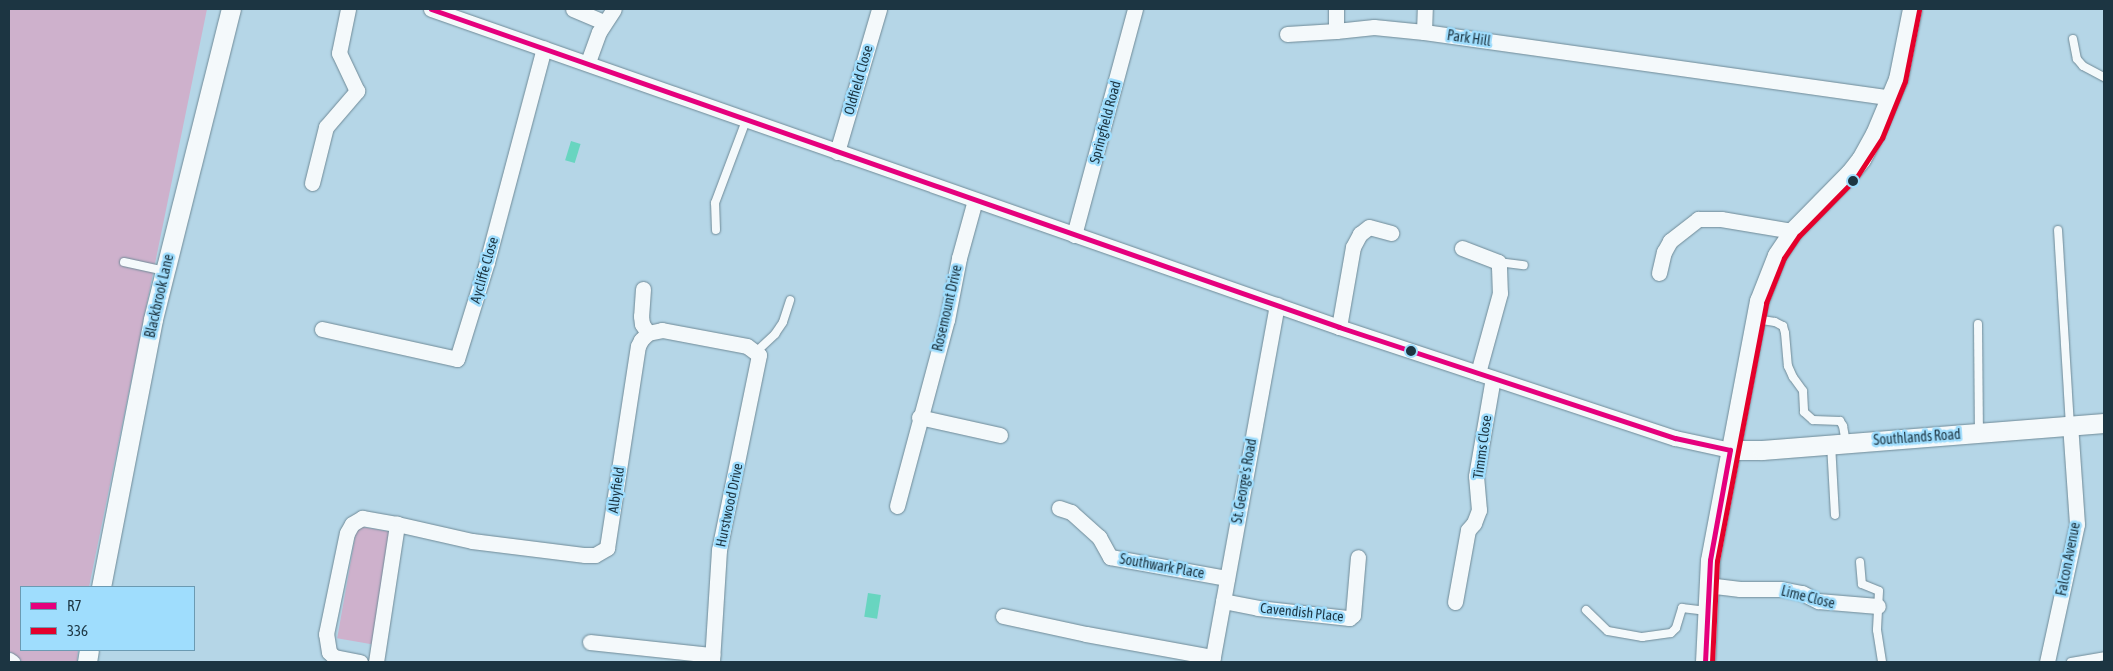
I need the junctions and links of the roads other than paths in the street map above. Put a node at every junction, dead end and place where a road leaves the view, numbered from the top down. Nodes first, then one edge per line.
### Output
1 (231, 9) edge
2 (348, 9) edge
3 (573, 9) edge
4 (614, 9) edge
5 (879, 9) edge
6 (1135, 9) edge
7 (1336, 9) edge
8 (1425, 9) edge
9 (1912, 9) edge
10 (438, 10) edge
11 (604, 22) junction
12 (1336, 31) junction
13 (1424, 32) junction
14 (1287, 34) dead end
15 (2073, 39) dead end
16 (544, 48) junction
17 (588, 62) junction
18 (2104, 77) edge
19 (1892, 98) junction
20 (747, 118) junction
21 (837, 152) junction
22 (312, 183) dead end
23 (975, 200) junction
24 (716, 230) dead end
25 (2058, 230) dead end
26 (1792, 231) junction
27 (1391, 233) dead end
28 (1074, 235) junction
29 (1462, 248) dead end
30 (124, 262) dead end
31 (1498, 262) junction
32 (1524, 265) dead end
33 (165, 271) junction
34 (1659, 273) dead end
35 (643, 289) dead end
36 (790, 300) dead end
37 (1277, 305) junction
38 (1756, 319) junction
39 (1978, 324) dead end
40 (1339, 327) junction
41 (322, 329) dead end
42 (648, 333) junction
43 (756, 351) junction
44 (1478, 373) junction
45 (1494, 378) junction
46 (919, 417) junction
47 (2104, 423) edge
48 (2070, 426) junction
49 (1979, 433) junction
50 (1000, 435) dead end
51 (1838, 444) junction
52 (1730, 450) junction
53 (897, 506) dead end
54 (1060, 508) dead end
55 (1836, 515) dead end
56 (397, 524) junction
57 (1358, 558) dead end
58 (1860, 562) dead end
59 (1227, 578) junction
60 (1707, 585) junction
61 (101, 586) edge
62 (1223, 601) junction
63 (1455, 602) dead end
64 (1878, 606) junction
65 (1586, 610) dead end
66 (1707, 610) junction
67 (1004, 616) dead end
68 (590, 642) dead end
69 (2104, 656) edge
70 (712, 659) edge
71 (9, 660) edge
72 (1212, 660) edge
73 (12, 662) edge
74 (360, 662) edge
75 (376, 662) edge
76 (1706, 662) edge
77 (1882, 662) edge
78 (2047, 662) edge
79 (2071, 662) edge

1 - 33 street, Blackbrook Lane
2 - 22 street
3 - 11 street
4 - 11 street
5 - 21 street, Oldfield Close
6 - 28 street, Springfield Road
7 - 12 street
8 - 13 street
9 - 19 street
10 - 16 street
11 - 17 street
12 - 13 street, Park Hill
12 - 14 street, Park Hill
13 - 19 street, Park Hill
15 - 18 lane
16 - 17 street
16 - 41 street, Aycliffe Close
17 - 20 street
19 - 26 street
20 - 21 street
20 - 24 lane
21 - 23 street
23 - 28 street
23 - 46 street, Rosemount Drive
25 - 48 lane
26 - 34 street
26 - 38 street
27 - 40 street
28 - 37 street
29 - 31 street
30 - 33 lane
31 - 32 lane
31 - 44 street
33 - 61 street, Blackbrook Lane
35 - 42 street
36 - 43 lane
37 - 40 street
37 - 59 street, St. George's Road
38 - 51 lane
38 - 52 street
39 - 49 lane
40 - 44 street
42 - 43 street
42 - 56 street, Albyfield
43 - 70 street, Hurstwood Drive
44 - 45 street
45 - 52 street
45 - 63 street, Timms Close
46 - 50 street
46 - 53 street, Rosemount Drive
47 - 48 street, Southlands Road
48 - 49 street, Southlands Road
48 - 78 street, Falcon Avenue
49 - 51 street, Southlands Road
51 - 52 street, Southlands Road
51 - 55 lane
52 - 60 street
54 - 59 street, Southwark Place
56 - 74 street, Albyfield
56 - 75 street
57 - 62 street, Cavendish Place
58 - 64 lane
59 - 62 street, St. George's Road
60 - 64 street, Lime Close
60 - 66 street
62 - 72 street, St. George's Road
64 - 77 lane
65 - 66 lane
66 - 76 street
67 - 72 street, St. George's Road
68 - 70 street
69 - 79 lane
71 - 73 street

